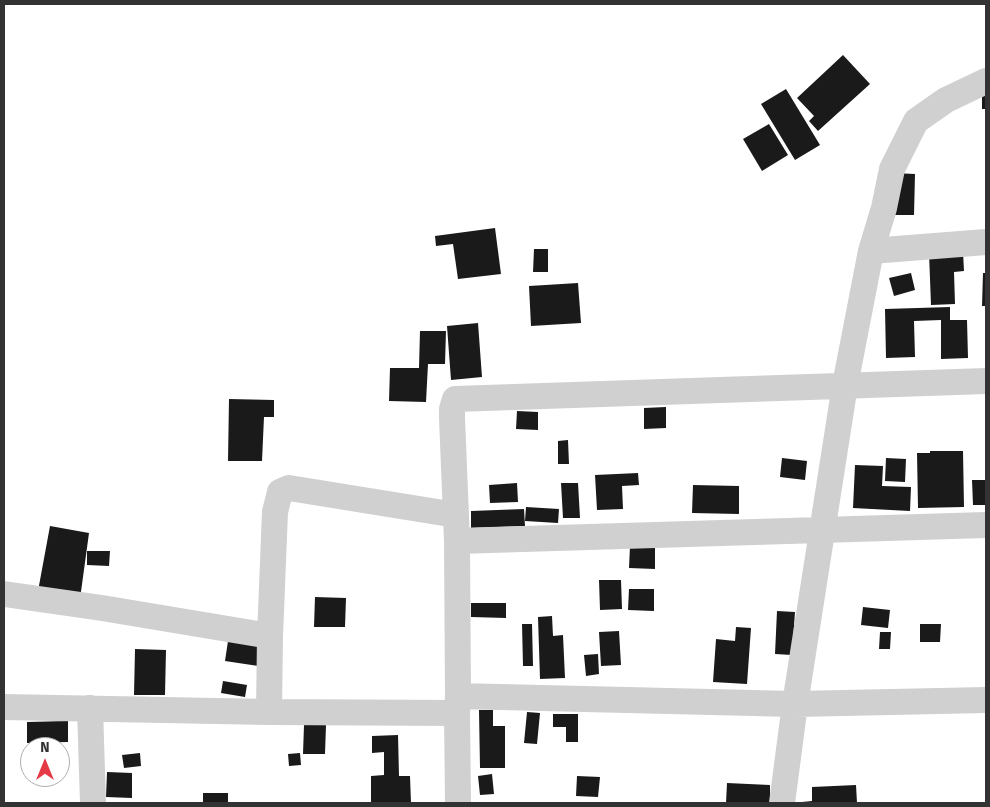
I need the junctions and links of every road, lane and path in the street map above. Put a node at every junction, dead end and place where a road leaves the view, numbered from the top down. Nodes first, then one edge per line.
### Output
1 (986, 80) edge
2 (986, 242) edge
3 (872, 251) junction
4 (986, 381) edge
5 (845, 385) junction
6 (456, 515) junction
7 (986, 525) edge
8 (823, 530) junction
9 (457, 541) junction
10 (4, 594) edge
11 (270, 636) junction
12 (986, 700) edge
13 (457, 704) junction
14 (795, 704) junction
15 (4, 707) edge
16 (90, 708) junction
17 (269, 712) junction
18 (94, 803) edge
19 (458, 803) edge
20 (782, 803) edge

1 - 3 street
2 - 3 street
3 - 5 street
4 - 5 street
5 - 6 street
5 - 8 street
6 - 9 street
6 - 11 street
7 - 8 street
8 - 9 street
8 - 14 street
9 - 13 street
10 - 11 street
11 - 17 street
12 - 14 street
13 - 14 street
13 - 17 street
13 - 19 street
14 - 20 street
15 - 16 street
16 - 17 street
16 - 18 street

